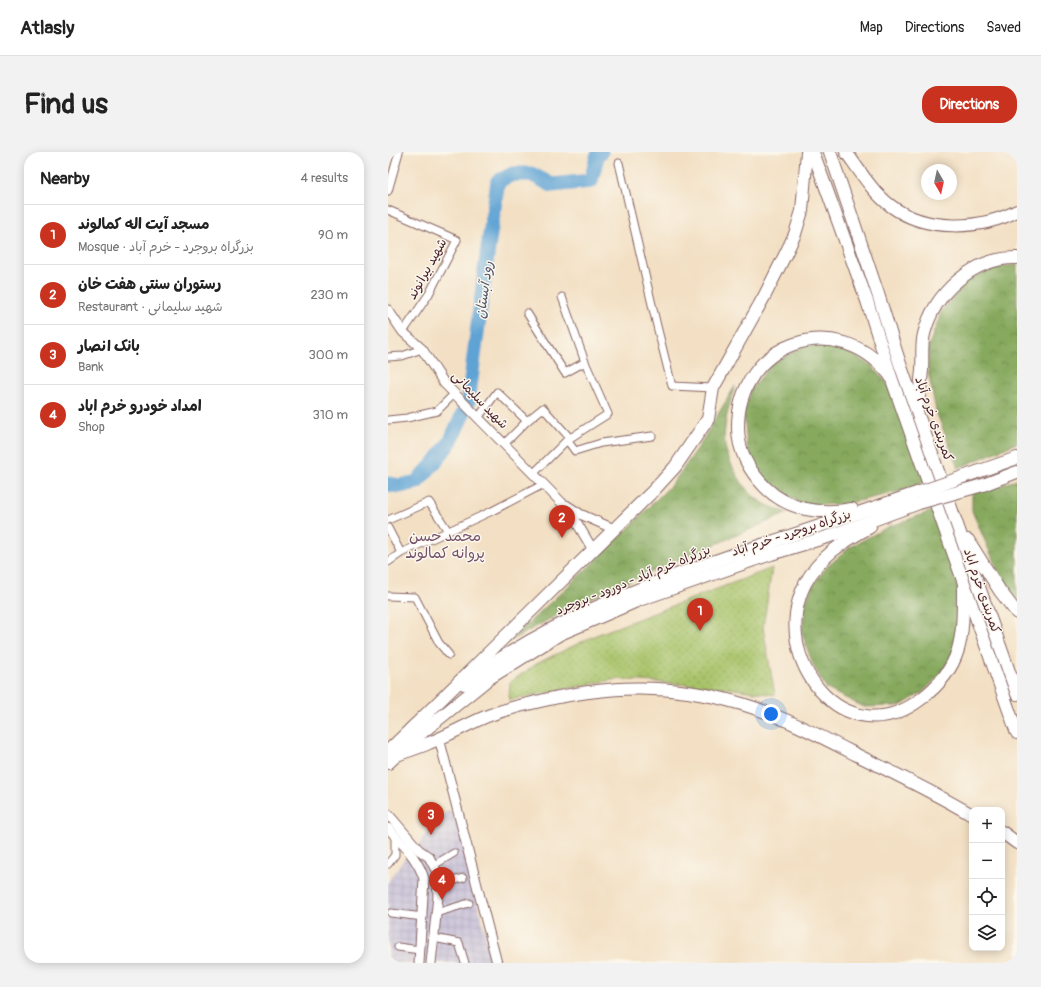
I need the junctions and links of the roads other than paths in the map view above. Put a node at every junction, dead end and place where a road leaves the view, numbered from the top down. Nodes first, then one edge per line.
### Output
1 (399, 152) edge
2 (807, 152) edge
3 (813, 152) edge
4 (830, 152) edge
5 (846, 152) edge
6 (619, 163) dead end
7 (388, 192) edge
8 (388, 210) edge
9 (1017, 211) edge
10 (1017, 258) edge
11 (562, 297) dead end
12 (388, 310) edge
13 (527, 314) dead end
14 (403, 332) junction
15 (422, 349) junction
16 (388, 357) edge
17 (585, 362) junction
18 (891, 377) junction
19 (712, 388) junction
20 (455, 394) junction
21 (917, 413) junction
22 (478, 418) junction
23 (388, 420) edge
24 (527, 422) junction
25 (652, 436) dead end
26 (568, 438) junction
27 (504, 444) junction
28 (1017, 454) edge
29 (1017, 458) edge
30 (992, 467) junction
31 (534, 473) junction
32 (1017, 473) edge
33 (544, 484) junction
34 (917, 497) junction
35 (561, 502) junction
36 (906, 507) junction
37 (388, 520) edge
38 (956, 522) junction
39 (945, 527) junction
40 (388, 528) edge
41 (614, 529) junction
42 (448, 531) junction
43 (593, 550) junction
44 (401, 554) junction
45 (388, 562) edge
46 (388, 596) edge
47 (1017, 613) edge
48 (449, 655) dead end
49 (1017, 694) edge
50 (410, 730) junction
51 (1017, 733) edge
52 (439, 738) junction
53 (391, 756) edge
54 (969, 813) edge
55 (388, 814) edge
56 (388, 828) edge
57 (1005, 834) edge
58 (395, 836) junction
59 (1017, 843) edge
60 (454, 853) dead end
61 (388, 864) edge
62 (434, 865) junction
63 (463, 878) dead end
64 (438, 885) junction
65 (469, 902) dead end
66 (436, 913) junction
67 (391, 914) dead end
68 (423, 917) junction
69 (433, 942) junction
70 (398, 947) dead end
71 (421, 948) junction
72 (419, 963) edge
73 (431, 963) edge
74 (465, 963) edge
75 (497, 963) edge

1 - 7 street
2 - 19 highway
3 - 18 highway, کمربندی خرم آباد
4 - 21 highway, کمربندی خرم آباد
5 - 9 highway
6 - 19 street
8 - 14 street, شهید بیرانوند
10 - 21 highway
11 - 17 street
12 - 14 street, شهید سلیمانی
13 - 17 street
14 - 15 street, شهید سلیمانی
15 - 16 street
15 - 20 street, شهید سلیمانی
17 - 26 street
18 - 34 highway
18 - 39 highway, کمربندی خرم آباد
19 - 41 highway
20 - 22 street, شهید سلیمانی
20 - 23 street
21 - 38 highway, کمربندی خرم آباد
22 - 24 street
22 - 27 street, شهید سلیمانی
24 - 26 street
24 - 27 street
25 - 26 street
26 - 31 street
27 - 31 street, شهید سلیمانی
28 - 30 highway
29 - 30 highway
30 - 34 highway, bridge
31 - 33 street, شهید سلیمانی
32 - 34 highway, bridge
33 - 35 street, شهید سلیمانی
33 - 42 street
34 - 36 highway, بزرگراه بروجرد - خرم آباد
34 - 50 highway, بزرگراه خرم آباد - دورود - بروجرد
35 - 41 street, شهید سلیمانی
35 - 43 street, شهید سلیمانی
36 - 39 highway
36 - 53 highway, بزرگراه بروجرد - خرم آباد
37 - 42 street
38 - 47 highway
38 - 49 highway, کمربندی خرم آباد
39 - 51 highway, کمربندی خرم اباد
40 - 44 street
41 - 43 highway
42 - 44 street
43 - 50 highway
44 - 45 street
46 - 48 street
50 - 53 highway, بزرگراه خرم آباد - دورود - بروجرد
52 - 53 highway
52 - 54 highway
52 - 75 street
55 - 62 street
56 - 58 street
57 - 59 highway
58 - 61 street
58 - 68 street
60 - 62 street
62 - 64 street
63 - 64 street
64 - 66 street
65 - 66 street
66 - 69 street
67 - 68 street
68 - 71 street
69 - 71 street
69 - 73 street
69 - 74 street
70 - 71 street
71 - 72 street

